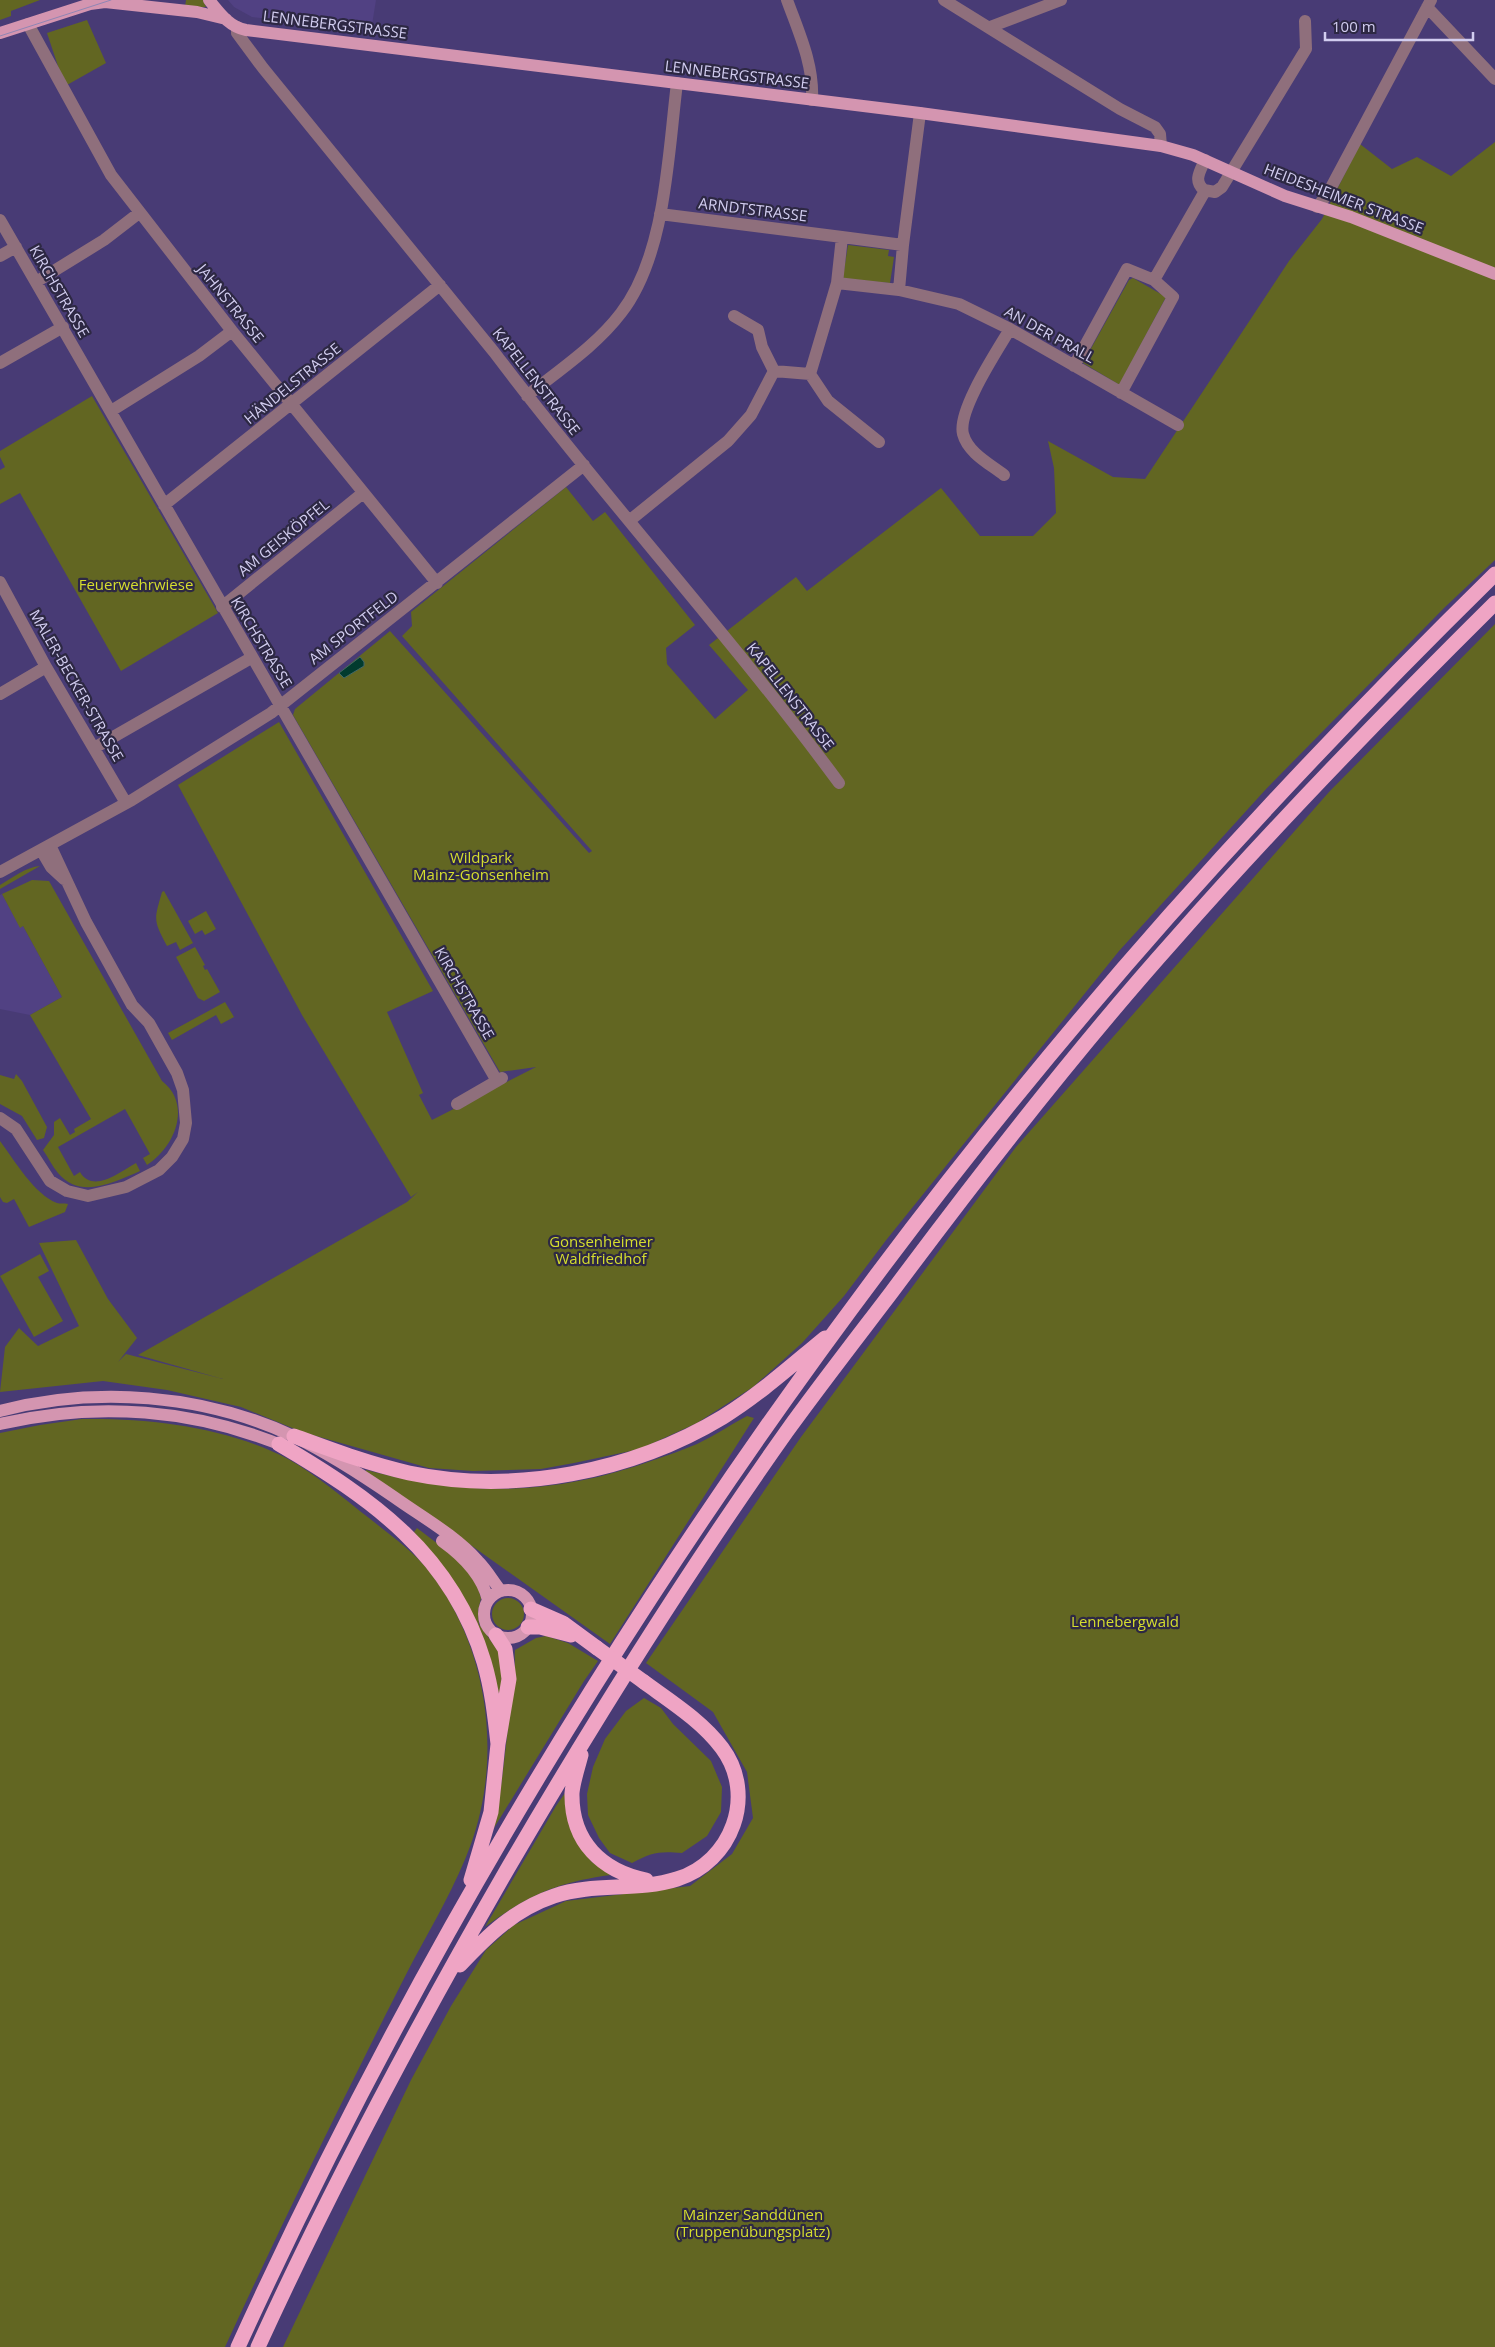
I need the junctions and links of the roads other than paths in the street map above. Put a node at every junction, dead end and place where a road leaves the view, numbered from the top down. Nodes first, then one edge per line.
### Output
1 (209, 0) edge
2 (787, 0) edge
3 (944, 0) edge
4 (1061, 0) edge
5 (112, 1) edge
6 (93, 2) edge
7 (1429, 3) edge
8 (226, 19) junction
9 (1305, 21) dead end
10 (28, 24) junction
11 (237, 27) junction
12 (990, 27) junction
13 (0, 33) edge
14 (1495, 79) edge
15 (677, 83) junction
16 (812, 100) junction
17 (920, 113) junction
18 (1161, 146) junction
19 (1205, 160) junction
20 (1230, 171) junction
21 (1205, 191) junction
22 (1318, 207) junction
23 (139, 213) junction
24 (660, 214) junction
25 (0, 220) edge
26 (842, 237) junction
27 (903, 245) junction
28 (16, 248) junction
29 (0, 256) edge
30 (1495, 274) edge
31 (1154, 280) junction
32 (36, 282) junction
33 (837, 283) junction
34 (440, 285) junction
35 (899, 290) junction
36 (734, 316) dead end
37 (63, 328) junction
38 (1010, 329) junction
39 (232, 331) junction
40 (0, 363) edge
41 (1074, 366) junction
42 (774, 371) junction
43 (810, 374) junction
44 (1121, 393) junction
45 (527, 396) junction
46 (293, 404) junction
47 (111, 411) junction
48 (1178, 425) dead end
49 (879, 442) dead end
50 (584, 465) junction
51 (1004, 475) dead end
52 (364, 493) junction
53 (164, 505) junction
54 (630, 520) junction
55 (1495, 574) edge
56 (437, 583) junction
57 (2, 590) edge
58 (1495, 603) edge
59 (222, 606) junction
60 (251, 658) junction
61 (46, 667) junction
62 (0, 694) edge
63 (281, 706) junction
64 (94, 748) junction
65 (839, 784) dead end
66 (126, 803) junction
67 (45, 848) junction
68 (0, 872) edge
69 (457, 1104) dead end
70 (0, 1118) edge
71 (841, 1324) junction
72 (0, 1411) edge
73 (0, 1424) edge
74 (294, 1436) junction
75 (279, 1444) junction
76 (501, 1591) junction
77 (488, 1600) junction
78 (532, 1609) junction
79 (528, 1627) junction
80 (496, 1635) junction
81 (597, 1648) junction
82 (586, 1738) junction
83 (498, 1744) junction
84 (675, 1880) junction
85 (457, 1917) junction
86 (439, 1988) junction
87 (238, 2347) edge
88 (258, 2347) edge

1 - 8 main road, KAPELLENSTRASSE
2 - 16 street
3 - 12 street
4 - 12 street
5 - 6 main road
5 - 8 main road
6 - 10 main road
7 - 14 street
7 - 22 street
8 - 11 main road, KAPELLENSTRASSE
9 - 20 street
10 - 13 main road
10 - 23 street, JAHNSTRASSE
11 - 15 main road, LENNEBERGSTRASSE
11 - 34 street, KAPELLENSTRASSE
12 - 18 street
15 - 16 main road, LENNEBERGSTRASSE
15 - 24 street
16 - 17 main road, LENNEBERGSTRASSE
17 - 18 main road, LENNEBERGSTRASSE
17 - 27 street
18 - 19 main road, LENNEBERGSTRASSE
19 - 20 main road, LENNEBERGSTRASSE
19 - 21 street
20 - 21 street
20 - 22 main road, HEIDESHEIMER STRASSE
21 - 31 street
22 - 30 main road, HEIDESHEIMER STRASSE
23 - 32 street
23 - 39 street, JAHNSTRASSE
24 - 26 street, ARNDTSTRASSE
24 - 45 street
25 - 28 street, KIRCHSTRASSE
26 - 27 street, ARNDTSTRASSE
26 - 33 street
27 - 35 street
28 - 29 street
28 - 32 street, KIRCHSTRASSE
31 - 41 street
31 - 44 street
32 - 37 street, KIRCHSTRASSE
33 - 35 street, AN DER PRALL
33 - 43 street
34 - 45 street, KAPELLENSTRASSE
34 - 46 street, HÄNDELSTRASSE
35 - 38 street, AN DER PRALL
36 - 42 street
37 - 40 street
37 - 47 street, KIRCHSTRASSE
38 - 41 street, AN DER PRALL
38 - 51 street
39 - 46 street, JAHNSTRASSE
39 - 47 street
41 - 44 street, AN DER PRALL
42 - 43 street
42 - 54 street
43 - 49 street
44 - 48 street, AN DER PRALL
45 - 50 street, KAPELLENSTRASSE
46 - 52 street, JAHNSTRASSE
46 - 53 street, HÄNDELSTRASSE
47 - 53 street, KIRCHSTRASSE
50 - 54 street, KAPELLENSTRASSE
50 - 56 street, AM SPORTFELD
52 - 56 street, JAHNSTRASSE
52 - 59 street, AM GEISKÖPFEL
53 - 59 street, KIRCHSTRASSE
54 - 65 street, KAPELLENSTRASSE
55 - 71 highway
56 - 63 street, AM SPORTFELD
57 - 61 street, MALER-BECKER-STRASSE
58 - 82 highway
59 - 60 street, KIRCHSTRASSE
60 - 63 street, KIRCHSTRASSE
60 - 64 street
61 - 62 street
61 - 64 street, MALER-BECKER-STRASSE
63 - 66 street, AM SPORTFELD
63 - 69 street, KIRCHSTRASSE
64 - 66 street, MALER-BECKER-STRASSE
66 - 67 street, AM SPORTFELD
67 - 68 street, AM SPORTFELD
67 - 70 street
71 - 74 highway
71 - 85 highway
72 - 74 main road
73 - 75 main road
74 - 76 main road
75 - 77 main road
75 - 83 highway
76 - 77 main road
76 - 78 main road
77 - 80 main road
78 - 79 main road
78 - 81 highway
79 - 80 main road
79 - 81 highway
80 - 83 highway
81 - 84 highway, bridge
82 - 84 highway
82 - 86 highway
83 - 85 highway
84 - 86 highway
85 - 87 highway
86 - 88 highway

